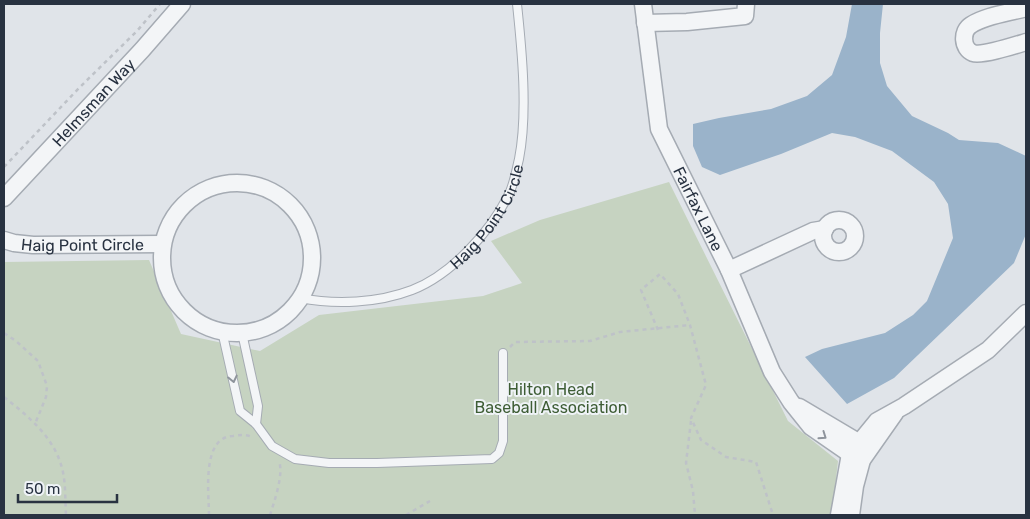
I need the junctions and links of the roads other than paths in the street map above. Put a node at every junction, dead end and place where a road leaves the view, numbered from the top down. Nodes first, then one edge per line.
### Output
1 (182, 4) edge
2 (518, 4) edge
3 (644, 4) edge
4 (746, 4) edge
5 (1026, 8) edge
6 (645, 23) junction
7 (1026, 42) edge
8 (4, 198) edge
9 (825, 229) dead end
10 (4, 240) edge
11 (162, 244) junction
12 (729, 270) junction
13 (300, 298) junction
14 (1026, 312) edge
15 (222, 331) junction
16 (242, 333) junction
17 (503, 353) road end
18 (256, 424) junction
19 (860, 451) junction
20 (838, 515) edge
21 (851, 515) edge

1 - 8 street, Helmsman Way
2 - 13 lane, Haig Point Circle
3 - 6 street, Fairfax Lane
4 - 6 street
5 - 7 street
6 - 12 street, Fairfax Lane
9 - 12 street
10 - 11 street, Haig Point Circle
11 - 13 street, Haig Point Circle
11 - 15 street, Haig Point Circle
12 - 19 street, Fairfax Lane
13 - 16 street, Haig Point Circle
14 - 19 street
15 - 16 street, Haig Point Circle
15 -> 18 lane
16 - 18 lane
17 - 18 lane
19 - 20 street
19 - 21 street

